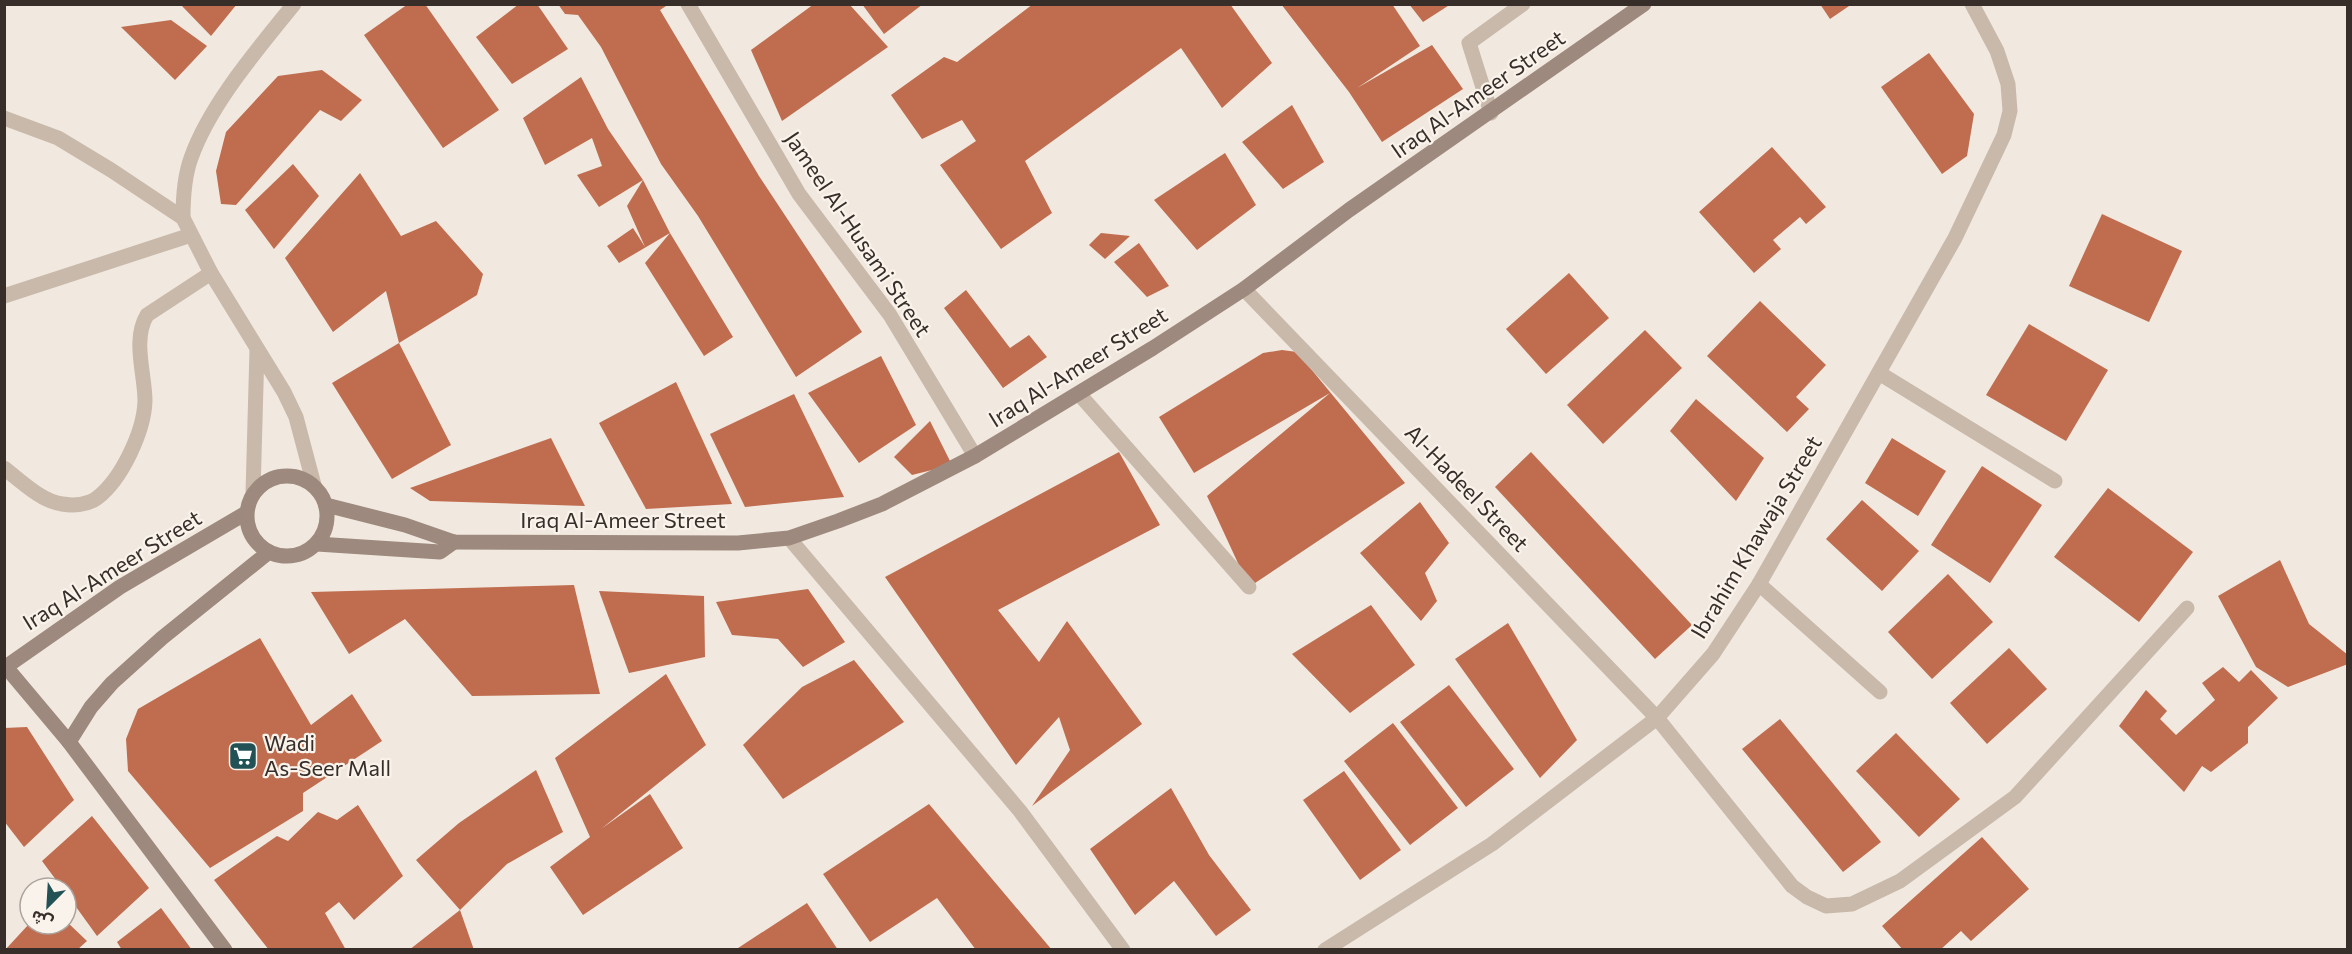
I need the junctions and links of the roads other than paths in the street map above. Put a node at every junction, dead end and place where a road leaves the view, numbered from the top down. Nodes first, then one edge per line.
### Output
1 (294, 4) edge
2 (688, 4) edge
3 (1524, 4) edge
4 (1644, 4) edge
5 (1972, 4) edge
6 (1491, 113) junction
7 (4, 118) edge
8 (183, 218) junction
9 (191, 235) junction
10 (211, 273) junction
11 (1244, 289) junction
12 (4, 296) edge
13 (257, 349) junction
14 (1879, 373) junction
15 (1080, 394) junction
16 (975, 456) junction
17 (4, 468) edge
18 (2055, 481) dead end
19 (314, 485) junction
20 (253, 493) junction
21 (326, 505) junction
22 (246, 513) junction
23 (789, 538) junction
24 (454, 542) junction
25 (318, 543) junction
26 (269, 552) junction
27 (1759, 584) junction
28 (1249, 587) dead end
29 (2187, 608) dead end
30 (5, 668) edge
31 (1880, 692) dead end
32 (1657, 718) junction
33 (69, 742) junction
34 (225, 950) edge
35 (1123, 950) edge
36 (1325, 950) edge

1 - 8 street
2 - 16 street, Jameel Al-Husami Street
3 - 6 street
4 - 6 main road, Iraq Al-Ameer Street
5 - 14 street, Ibrahim Khawaja Street
6 - 11 main road, Iraq Al-Ameer Street
7 - 8 street
8 - 9 street
9 - 10 street
9 - 12 street
10 - 13 street
10 - 17 street
11 - 15 main road, Iraq Al-Ameer Street
11 - 32 street, Al-Hadeel Street
13 - 19 street
13 - 20 street
14 - 18 street
14 - 27 street, Ibrahim Khawaja Street
15 - 16 main road, Iraq Al-Ameer Street
15 - 28 street
16 - 23 main road, Iraq Al-Ameer Street
19 - 20 main road
19 - 21 main road
20 - 22 main road
21 - 24 main road, Iraq Al-Ameer Street
21 - 25 main road
22 - 26 main road
22 - 30 main road, Iraq Al-Ameer Street
23 - 24 main road, Iraq Al-Ameer Street
23 - 35 street
24 - 25 main road, Iraq Al-Ameer Street
25 - 26 main road
26 - 33 main road
27 - 31 street
27 - 32 street, Ibrahim Khawaja Street
29 - 32 street, Al-Hadeel Street
30 - 33 main road
32 - 36 street, Ibrahim Khawaja Street
33 - 34 main road

